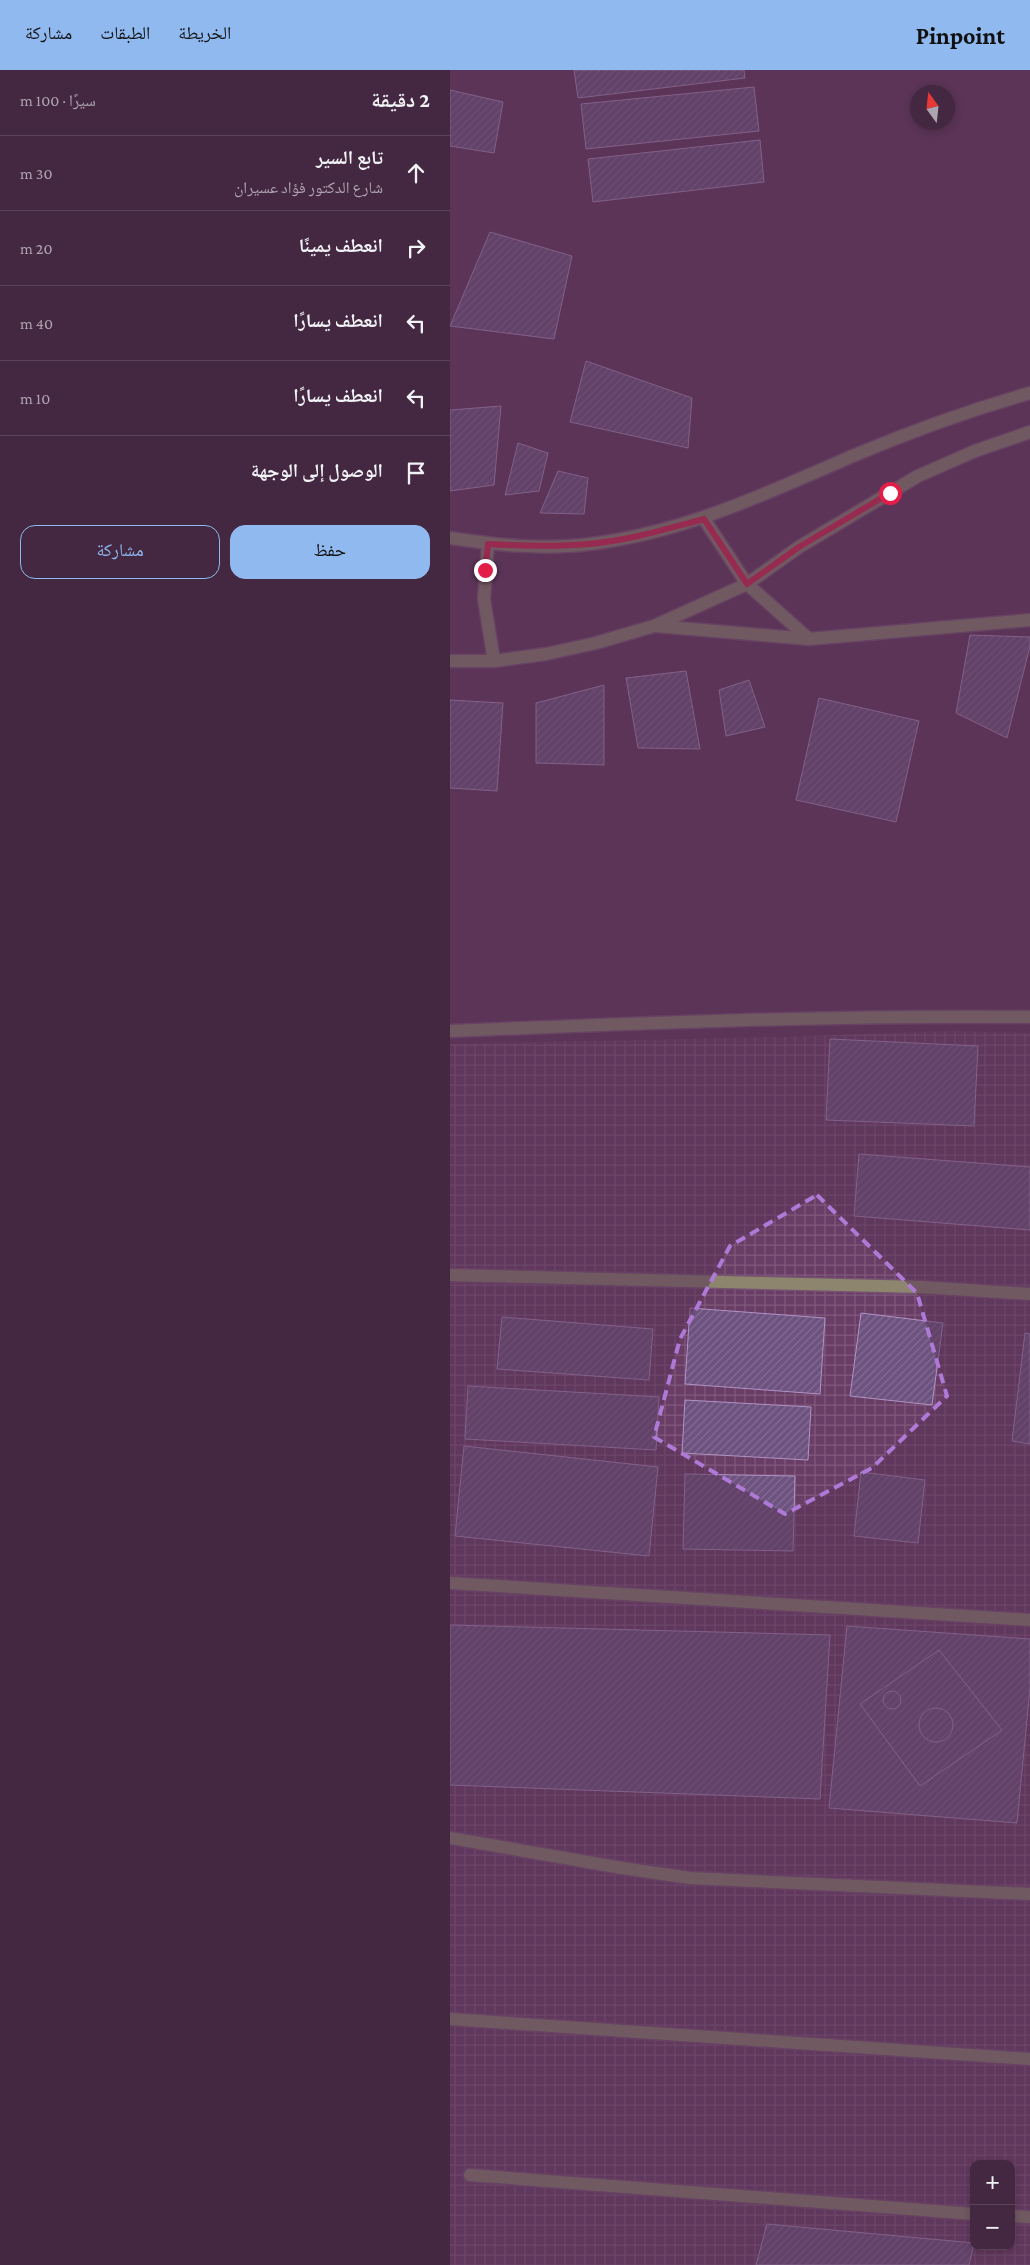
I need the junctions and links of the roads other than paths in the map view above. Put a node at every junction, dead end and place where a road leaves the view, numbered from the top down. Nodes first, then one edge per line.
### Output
1 (1030, 393) edge
2 (1030, 432) edge
3 (704, 519) junction
4 (450, 538) edge
5 (488, 544) junction
6 (747, 584) junction
7 (1030, 620) edge
8 (654, 626) junction
9 (809, 639) junction
10 (450, 661) edge
11 (494, 661) junction
12 (1030, 1017) edge
13 (450, 1031) edge
14 (450, 1275) edge
15 (1030, 1294) edge
16 (450, 1583) edge
17 (1030, 1620) edge
18 (450, 1838) edge
19 (1030, 1894) edge
20 (450, 2019) edge
21 (1030, 2059) edge
22 (470, 2175) dead end
23 (970, 2214) edge
24 (1015, 2216) edge
25 (1030, 2218) edge

1 - 3 street
2 - 6 street
3 - 5 street
3 - 6 street
4 - 5 street
5 - 11 street
6 - 8 street
6 - 9 street
7 - 9 street
8 - 9 street
8 - 11 street
10 - 11 street
12 - 13 street
14 - 15 street
16 - 17 street
18 - 19 street
20 - 21 street
22 - 23 street
24 - 25 street

